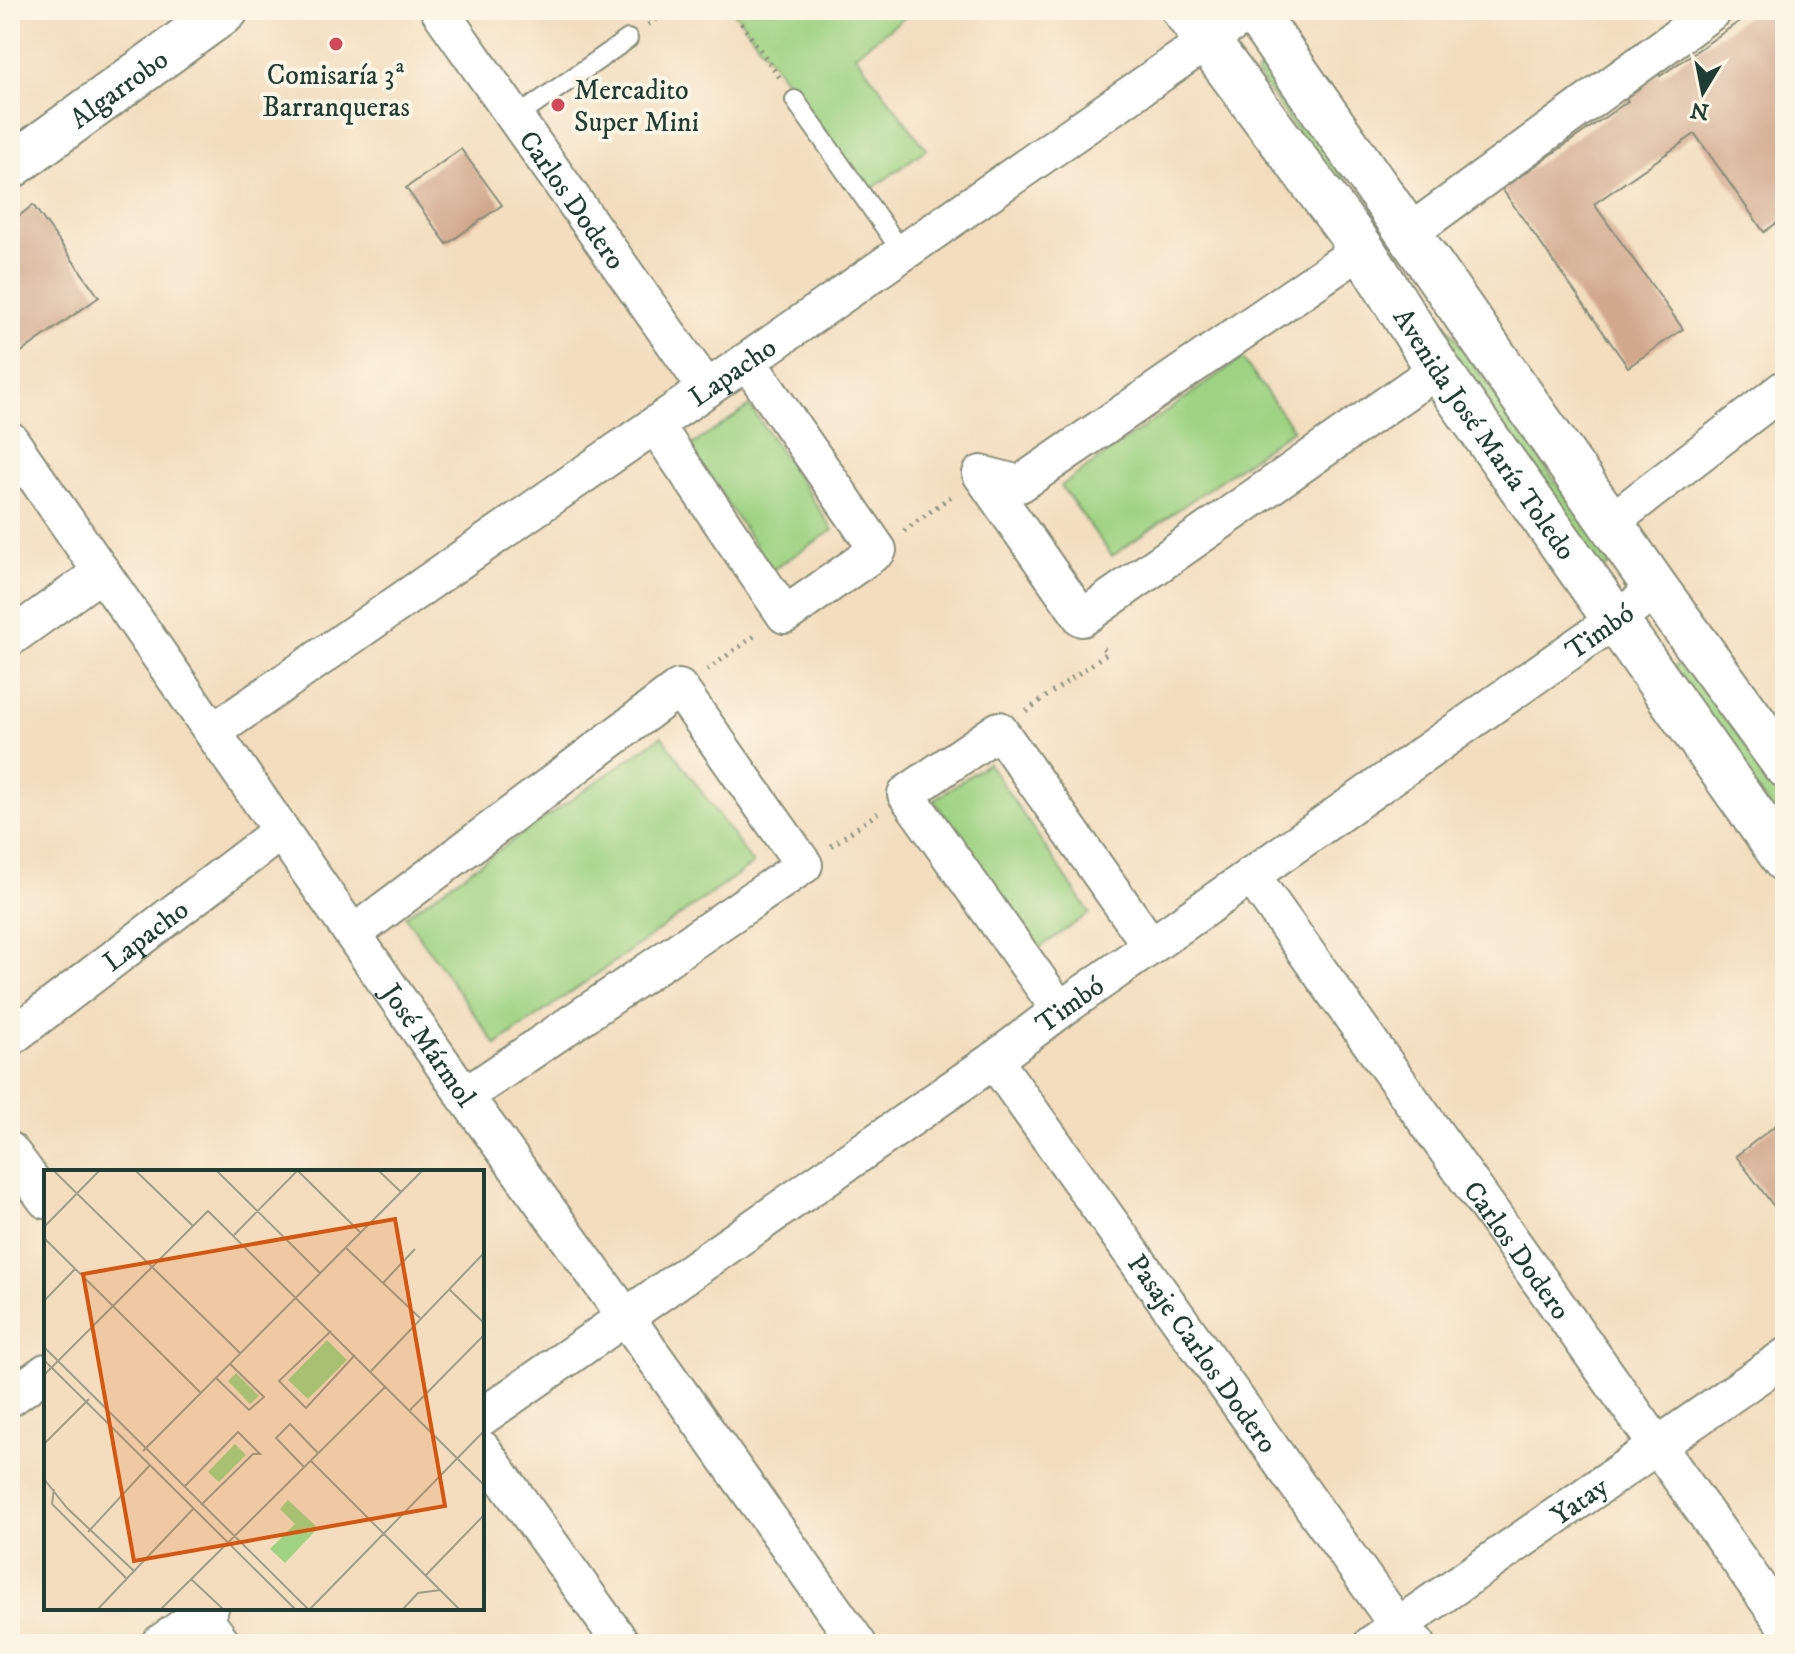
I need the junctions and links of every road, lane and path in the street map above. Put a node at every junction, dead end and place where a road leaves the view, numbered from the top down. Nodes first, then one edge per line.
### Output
1 (226, 10) edge
2 (439, 10) edge
3 (732, 10) edge
4 (1252, 10) edge
5 (1714, 10) edge
6 (1195, 26) edge
7 (628, 39) dead end
8 (795, 100) joint
9 (514, 119) junction
10 (10, 167) edge
11 (1409, 233) junction
12 (1362, 249) junction
13 (903, 253) junction
14 (747, 361) junction
15 (1438, 369) junction
16 (1785, 388) edge
17 (707, 389) junction
18 (655, 425) junction
19 (10, 440) edge
20 (981, 474) junction
21 (1611, 522) junction
22 (878, 550) junction
23 (102, 572) junction
24 (1657, 590) junction
25 (785, 615) junction
26 (1082, 618) junction
27 (1616, 619) junction
28 (10, 638) edge
29 (679, 688) junction
30 (999, 730) junction
31 (213, 732) junction
32 (1785, 765) edge
33 (906, 794) junction
34 (281, 831) junction
35 (1785, 860) edge
36 (804, 865) junction
37 (1251, 875) junction
38 (353, 934) junction
39 (1151, 946) junction
40 (1060, 1010) junction
41 (10, 1038) edge
42 (994, 1060) junction
43 (465, 1096) junction
44 (10, 1151) edge
45 (44, 1197) edge
46 (625, 1316) junction
47 (1785, 1357) edge
48 (44, 1373) edge
49 (10, 1398) edge
50 (484, 1416) edge
51 (1657, 1445) junction
52 (484, 1452) edge
53 (206, 1611) edge
54 (1785, 1625) edge
55 (1395, 1638) edge
56 (159, 1644) edge
57 (223, 1644) edge
58 (622, 1644) edge
59 (858, 1644) edge

1 - 10 main road, Algarrobo
2 - 9 street, Carlos Dodero
3 - 8 path
4 - 6 street, Lapacho
4 - 11 main road, Avenida José María Toledo
5 - 11 street
6 - 12 main road, Avenida José María Toledo
6 - 13 street, Lapacho
7 - 9 lane
8 - 13 lane
9 - 17 street, Carlos Dodero
11 - 21 main road, Avenida José María Toledo
12 - 15 main road, Avenida José María Toledo
12 - 20 street
13 - 14 street, Lapacho
14 - 17 street, Lapacho
14 - 22 street
15 - 26 street
15 - 27 main road, Avenida José María Toledo
16 - 21 street
17 - 18 street, Lapacho
18 - 25 street
18 - 31 street, Lapacho
19 - 23 street, José Mármol
20 - 22 path
20 - 26 street
21 - 24 main road, Avenida José María Toledo
22 - 25 street
23 - 28 street
23 - 31 street, José Mármol
24 - 27 street, Timbó
24 - 32 main road, Avenida José María Toledo
25 - 29 path
26 - 30 path
27 - 35 main road, Avenida José María Toledo
27 - 37 street, Timbó
29 - 36 street
29 - 38 street
30 - 33 street
30 - 39 street
31 - 34 street, José Mármol
33 - 36 path
33 - 40 street
34 - 38 street, José Mármol
34 - 41 street, Lapacho
36 - 43 street
37 - 39 street, Timbó
37 - 51 street, Carlos Dodero
38 - 43 street, José Mármol
39 - 40 street, Timbó
40 - 42 street, Timbó
42 - 46 street, Timbó
42 - 55 street, Pasaje Carlos Dodero
43 - 46 street, José Mármol
44 - 45 street
46 - 50 street, Timbó
46 - 59 street, José Mármol
47 - 51 street, Yatay
48 - 49 street
51 - 54 street, Carlos Dodero
51 - 55 street, Yatay
52 - 58 street
53 - 56 street
53 - 57 street

